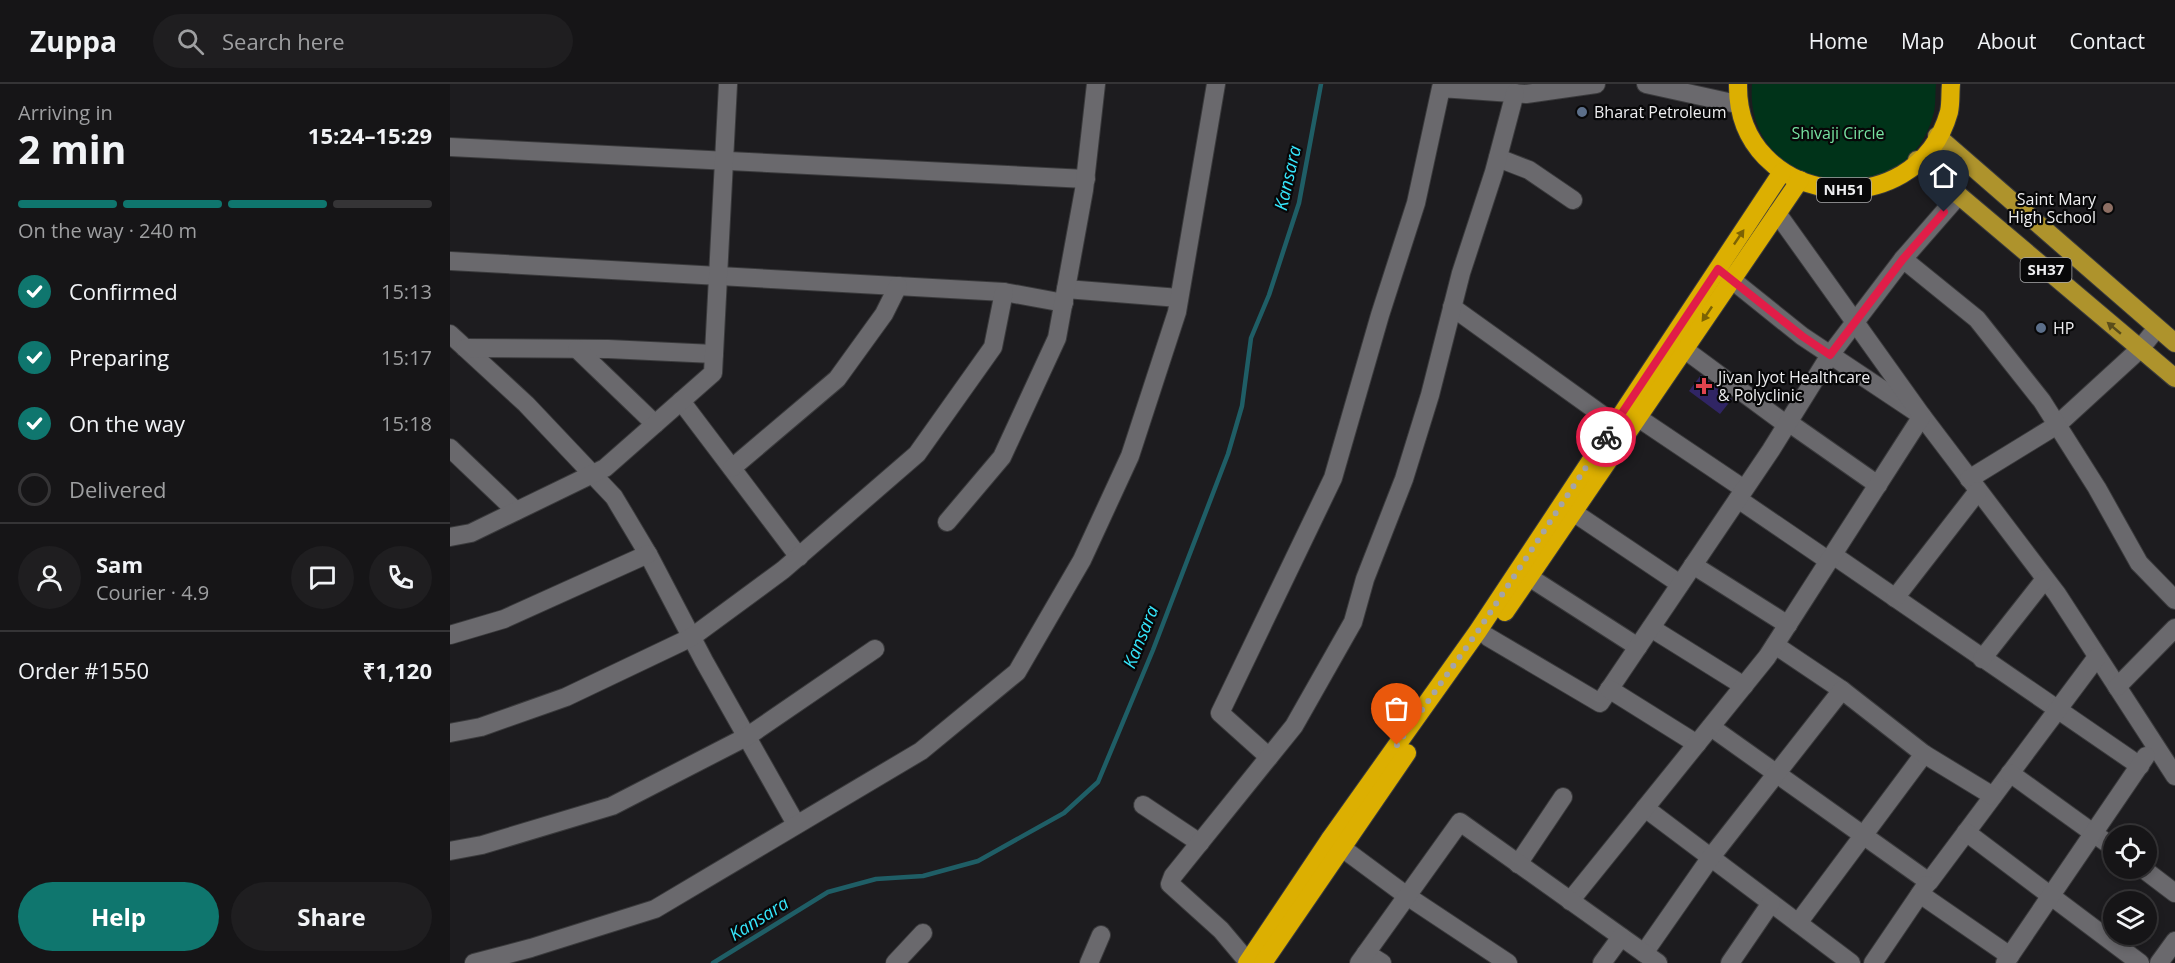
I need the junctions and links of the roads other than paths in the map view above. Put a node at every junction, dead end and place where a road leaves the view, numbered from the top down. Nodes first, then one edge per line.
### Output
1 (728, 84) edge
2 (1096, 84) edge
3 (1216, 84) edge
4 (1596, 84) edge
5 (1646, 84) edge
6 (1738, 84) edge
7 (1951, 84) edge
8 (1515, 93) junction
9 (1737, 104) junction
10 (1937, 136) junction
11 (450, 147) edge
12 (1498, 158) junction
13 (1917, 160) junction
14 (724, 162) junction
15 (1782, 172) junction
16 (1086, 179) junction
17 (1800, 180) junction
18 (1958, 196) junction
19 (1573, 200) dead end
20 (1777, 213) junction
21 (1903, 259) junction
22 (450, 261) edge
23 (1724, 274) junction
24 (718, 276) junction
25 (898, 286) junction
26 (1004, 292) junction
27 (1065, 296) junction
28 (1179, 298) junction
29 (1452, 307) junction
30 (1855, 322) junction
31 (2157, 328) junction
32 (450, 334) edge
33 (2175, 343) edge
34 (465, 348) junction
35 (577, 349) junction
36 (1684, 349) junction
37 (2140, 350) junction
38 (714, 354) junction
39 (1830, 355) junction
40 (2175, 378) edge
41 (681, 401) junction
42 (1922, 416) junction
43 (1637, 417) junction
44 (1787, 423) junction
45 (655, 424) junction
46 (1615, 424) junction
47 (2057, 425) junction
48 (450, 448) edge
49 (732, 468) junction
50 (593, 474) junction
51 (1878, 485) junction
52 (1974, 485) junction
53 (1741, 494) junction
54 (516, 511) junction
55 (1573, 512) junction
56 (947, 522) dead end
57 (450, 537) edge
58 (648, 554) junction
59 (799, 557) junction
60 (1831, 558) junction
61 (1693, 565) junction
62 (1529, 577) junction
63 (2045, 579) junction
64 (1680, 584) junction
65 (1895, 598) junction
66 (2175, 600) edge
67 (1788, 625) junction
68 (1651, 628) junction
69 (2175, 628) edge
70 (450, 635) edge
71 (692, 638) junction
72 (1488, 638) junction
73 (1775, 645) junction
74 (1638, 647) junction
75 (875, 649) dead end
76 (2097, 657) junction
77 (1982, 659) junction
78 (1744, 686) junction
79 (2117, 687) junction
80 (1609, 689) junction
81 (1842, 690) junction
82 (2057, 711) junction
83 (1711, 727) junction
84 (450, 733) edge
85 (748, 736) junction
86 (1697, 744) junction
87 (2154, 744) junction
88 (1924, 754) junction
89 (1269, 758) junction
90 (2140, 766) junction
91 (2010, 773) junction
92 (1777, 774) junction
93 (2175, 776) edge
94 (1993, 796) junction
95 (1563, 797) dead end
96 (1143, 805) dead end
97 (1646, 808) junction
98 (796, 824) junction
99 (1966, 832) junction
100 (2093, 833) junction
101 (1863, 836) junction
102 (2103, 840) edge
103 (1200, 843) junction
104 (1335, 843) junction
105 (450, 851) edge
106 (1711, 857) junction
107 (1518, 864) junction
108 (2157, 879) edge
109 (1924, 888) junction
110 (2175, 892) edge
111 (1407, 896) junction
112 (2051, 896) junction
113 (1570, 901) junction
114 (1771, 903) junction
115 (1798, 923) junction
116 (923, 933) dead end
117 (1101, 935) dead end
118 (1621, 937) junction
119 (2175, 941) edge
120 (1828, 956) edge
121 (1362, 958) edge
122 (1651, 958) edge
123 (2008, 959) edge
124 (474, 963) edge
125 (895, 963) edge
126 (1089, 963) edge
127 (1253, 963) edge
128 (1382, 963) edge
129 (1508, 963) edge
130 (1602, 963) edge
131 (1730, 963) edge
132 (1851, 963) edge
133 (1873, 963) edge
134 (2140, 963) edge
135 (2159, 963) edge

1 - 14 street
2 - 16 street
3 - 28 street
4 - 8 street
5 - 9 street
6 - 9 highway, NH51
7 - 10 highway, NH51
8 - 12 street
8 - 89 street
9 - 15 highway, NH51
10 - 13 highway, NH51
10 - 31 main road, SH37
11 - 14 street
12 - 19 street
12 - 29 street
13 - 17 highway, NH51
13 - 18 main road, SH37
14 - 16 street
14 - 24 street
15 - 17 highway, NH51
23 -> 15 highway, NH51
16 - 27 street
17 - 20 highway, NH51
18 - 21 street
37 -> 18 main road, SH37
20 - 23 highway, NH51
20 - 30 street
21 - 30 street
21 - 47 street
22 - 24 street
23 -> 36 highway, NH51
23 - 39 street
23 - 46 highway, NH51
24 - 25 street
24 - 38 street
25 - 26 street
25 - 49 street
26 - 27 street
26 - 59 street
27 - 28 street
27 - 56 street
28 - 98 street
29 - 46 street
29 - 89 street
30 - 39 street
30 - 42 street
31 - 33 main road, SH37
31 - 37 street
32 - 34 street
34 - 35 street
34 - 50 street
35 - 38 street
35 - 45 street
36 - 43 highway, NH51
36 - 44 street
37 - 40 main road, SH37
37 - 47 street
38 - 41 street
39 - 42 street
39 - 44 street
41 - 45 street
41 - 49 street
42 - 51 street
42 - 52 street
43 - 53 street
43 - 55 highway, NH51
44 - 51 street
44 - 53 street
45 - 50 street
46 - 104 highway, NH51
47 - 52 street
47 - 66 street
48 - 54 street
49 - 59 street
50 - 54 street
50 - 58 street
51 - 60 street
52 - 63 street
52 - 65 street
53 - 60 street
53 - 61 street
54 - 57 street
55 - 62 highway, NH51
55 - 64 street
58 - 70 street
58 - 71 street
59 - 71 street
60 - 65 street
60 - 67 street
61 - 64 street
61 - 67 street
62 - 72 highway, NH51
62 - 74 street
63 - 76 street
63 - 77 street
64 - 68 street
65 - 77 street
67 - 73 street
68 - 74 street
68 - 78 street
69 - 79 street
71 - 84 street
71 - 85 street
72 - 80 street
72 - 104 highway, NH51
73 - 78 street
73 - 81 street
74 - 80 street
75 - 85 street
76 - 79 street
76 - 82 street
77 - 82 street
78 - 83 street
79 - 87 street
80 - 86 street
81 - 88 street
81 - 92 street
82 - 90 street
82 - 91 street
83 - 86 street
83 - 92 street
85 - 98 street
85 - 105 street
86 - 97 street
87 - 90 street
87 - 93 street
88 - 94 street
88 - 101 street
89 - 103 street
90 - 100 street
91 - 94 street
91 - 100 street
92 - 101 street
92 - 106 street
94 - 99 street
95 - 107 street
96 - 103 street
97 - 106 street
97 - 113 street
98 - 124 street
99 - 109 street
99 - 112 street
100 - 102 street
100 - 112 street
101 - 109 street
101 - 115 street
103 - 127 street
104 - 111 street
104 - 127 highway, NH51
106 - 114 street
106 - 122 street
107 - 111 street
107 - 113 street
108 - 110 street
109 - 123 street
109 - 133 street
111 - 121 street
111 - 129 street
112 - 123 street
112 - 134 street
113 - 118 street
114 - 115 street
114 - 131 street
115 - 120 street
116 - 125 street
117 - 126 street
118 - 122 street
118 - 130 street
119 - 135 street
120 - 132 street
121 - 128 street

